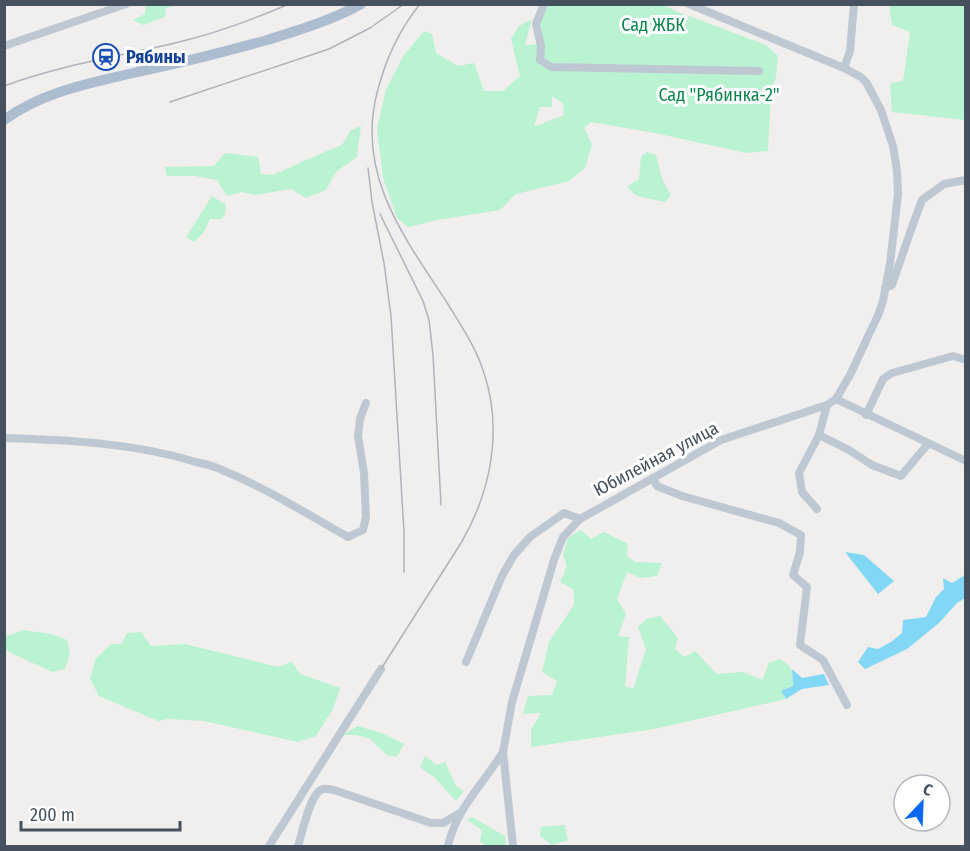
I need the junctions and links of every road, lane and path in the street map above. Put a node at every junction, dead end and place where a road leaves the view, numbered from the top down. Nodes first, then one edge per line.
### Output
1 (126, 4) edge
2 (361, 4) edge
3 (544, 4) edge
4 (689, 4) edge
5 (854, 4) edge
6 (4, 46) edge
7 (844, 68) junction
8 (759, 71) dead end
9 (4, 120) edge
10 (966, 180) edge
11 (885, 288) junction
12 (966, 360) edge
13 (836, 399) junction
14 (366, 403) dead end
15 (827, 405) junction
16 (866, 415) junction
17 (819, 435) junction
18 (4, 438) edge
19 (928, 444) junction
20 (966, 461) edge
21 (653, 478) junction
22 (817, 509) dead end
23 (580, 519) junction
24 (466, 662) dead end
25 (381, 669) dead end
26 (847, 705) dead end
27 (503, 752) junction
28 (460, 813) junction
29 (269, 846) edge
30 (298, 846) edge
31 (448, 846) edge
32 (513, 846) edge

1 - 6 street
2 - 9 main road
3 - 8 street
4 - 7 street, Юбилейная улица
5 - 7 street
7 - 11 street, Юбилейная улица
10 - 11 street
11 - 13 street, Юбилейная улица
12 - 16 street
13 - 15 street, Юбилейная улица
13 - 16 street
14 - 18 street
15 - 17 street
15 - 21 street, Юбилейная улица
16 - 19 street
17 - 19 street
17 - 22 street
19 - 20 street
21 - 23 street, Юбилейная улица
21 - 26 street
23 - 24 street
23 - 27 street, Юбилейная улица
25 - 29 street
27 - 28 street
27 - 32 street, Юбилейная улица
28 - 30 street
28 - 31 street

